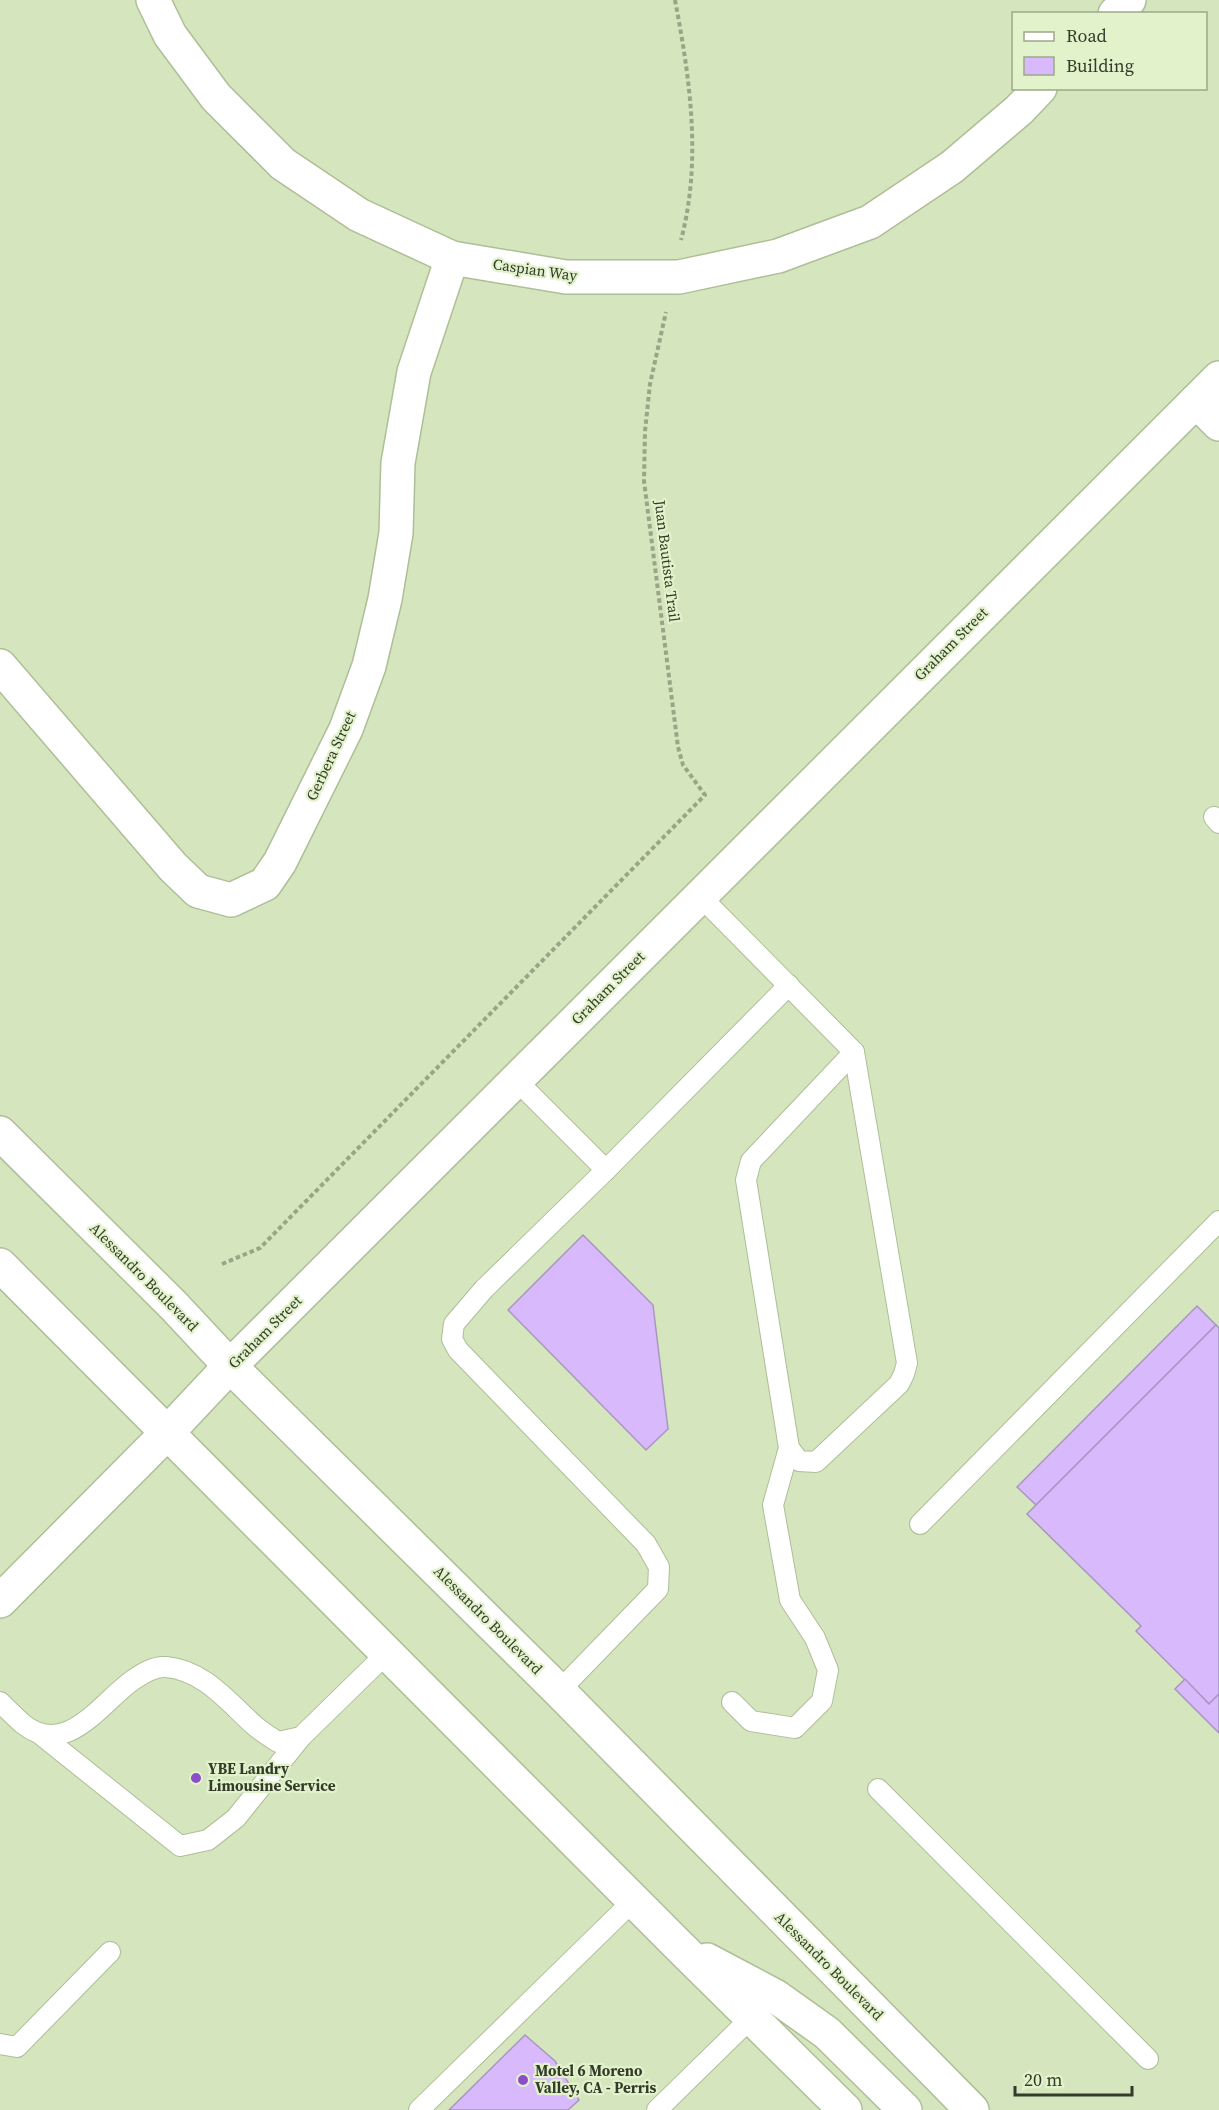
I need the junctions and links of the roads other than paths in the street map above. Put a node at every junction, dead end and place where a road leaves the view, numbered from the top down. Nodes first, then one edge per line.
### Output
1 (153, 0) edge
2 (1129, 0) edge
3 (1117, 12) edge
4 (1038, 90) edge
5 (452, 258) junction
6 (1219, 378) edge
7 (1196, 401) junction
8 (1219, 424) edge
9 (0, 666) edge
10 (700, 896) junction
11 (789, 985) junction
12 (854, 1052) junction
13 (516, 1080) junction
14 (0, 1133) edge
15 (606, 1170) junction
16 (1219, 1221) edge
17 (0, 1265) edge
18 (230, 1366) junction
19 (167, 1433) junction
20 (789, 1448) junction
21 (920, 1524) dead end
22 (0, 1601) edge
23 (387, 1653) junction
24 (559, 1691) junction
25 (0, 1702) edge
26 (732, 1702) dead end
27 (40, 1734) junction
28 (301, 1737) junction
29 (878, 1790) dead end
30 (634, 1900) junction
31 (677, 1944) junction
32 (110, 1952) dead end
33 (751, 2018) junction
34 (0, 2044) edge
35 (1148, 2059) dead end
36 (419, 2110) edge
37 (657, 2110) edge
38 (845, 2110) edge
39 (905, 2110) edge
40 (972, 2110) edge

1 - 5 street, Caspian Way
2 - 3 street
4 - 5 street, Caspian Way
5 - 9 street, Gerbera Street
6 - 7 street, Graham Street
7 - 8 street
7 - 10 street, Graham Street
10 - 11 lane
10 - 13 street, Graham Street
11 - 12 lane
11 - 15 lane
12 - 20 lane
12 - 20 lane
13 - 15 lane
13 - 18 street, Graham Street
14 - 18 street, Alessandro Boulevard
15 - 24 lane
16 - 21 lane
17 - 19 street
18 - 19 street, Graham Street
18 - 24 street, Alessandro Boulevard
19 - 22 street, Graham Street
19 - 23 street
20 - 26 lane
23 - 28 lane
23 - 30 street
24 - 40 street, Alessandro Boulevard
25 - 27 lane
27 - 28 lane
27 - 28 lane
29 - 35 lane
30 - 31 street
30 - 36 lane
31 - 33 street
31 - 39 street
32 - 34 lane
33 - 37 lane
33 - 38 street

